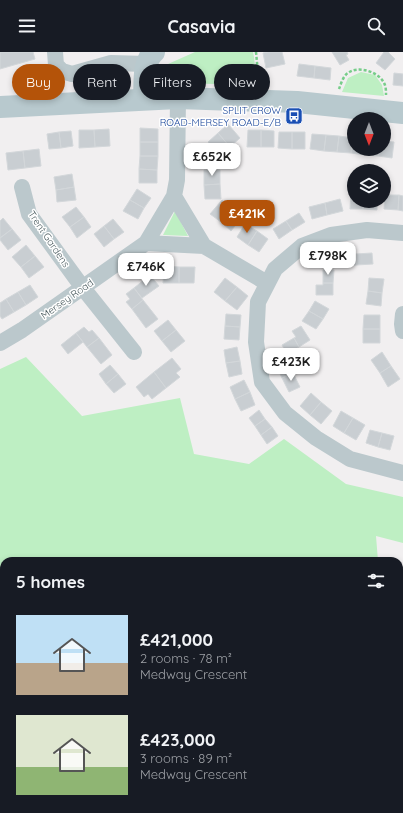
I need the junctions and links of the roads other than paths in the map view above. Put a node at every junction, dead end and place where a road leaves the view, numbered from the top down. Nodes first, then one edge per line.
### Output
1 (55, 52) edge
2 (150, 58) edge
3 (139, 99) edge
4 (206, 99) edge
5 (178, 100) edge
6 (0, 107) edge
7 (395, 112) edge
8 (22, 187) dead end
9 (174, 196) junction
10 (403, 233) edge
11 (146, 242) junction
12 (204, 246) junction
13 (267, 283) junction
14 (83, 288) junction
15 (403, 314) edge
16 (403, 331) edge
17 (0, 343) edge
18 (134, 352) dead end
19 (403, 473) edge

1 - 2 street
3 - 6 street
4 - 7 street
5 - 9 street, Mersey Road
8 - 14 street, Trent Gardens
9 - 11 street, Mersey Road
9 - 12 street
10 - 13 street
11 - 12 street
11 - 14 street, Mersey Road
12 - 13 street
13 - 19 street
14 - 17 street, Mersey Road
14 - 18 street, Trent Gardens
15 - 16 street

